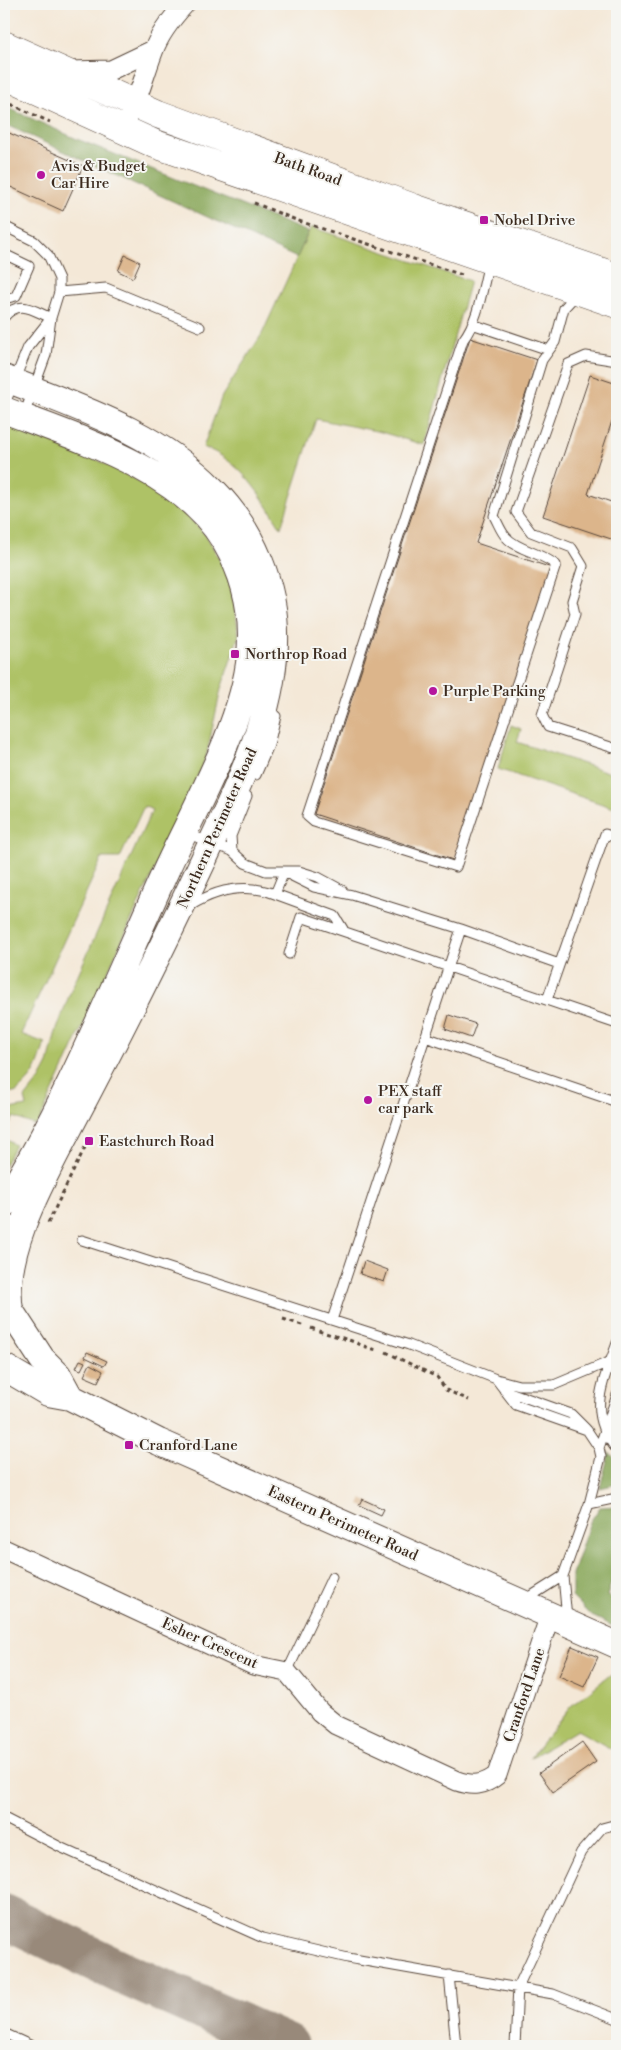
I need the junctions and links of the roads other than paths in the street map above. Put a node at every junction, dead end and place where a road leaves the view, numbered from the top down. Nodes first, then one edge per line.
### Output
1 (185, 4) edge
2 (4, 45) edge
3 (153, 50) junction
4 (60, 71) junction
5 (4, 74) edge
6 (134, 106) junction
7 (4, 226) edge
8 (4, 254) edge
9 (490, 260) junction
10 (617, 277) edge
11 (580, 291) junction
12 (59, 292) junction
13 (4, 299) edge
14 (617, 304) edge
15 (4, 317) edge
16 (51, 318) junction
17 (472, 324) junction
18 (200, 327) dead end
19 (549, 350) junction
20 (617, 361) edge
21 (13, 397) edge
22 (270, 687) junction
23 (617, 749) edge
24 (184, 832) junction
25 (617, 838) edge
26 (222, 847) junction
27 (284, 872) junction
28 (276, 894) junction
29 (180, 912) junction
30 (343, 929) junction
31 (461, 930) junction
32 (290, 954) dead end
33 (559, 964) junction
34 (449, 965) junction
35 (546, 1000) junction
36 (617, 1024) edge
37 (425, 1038) junction
38 (617, 1102) edge
39 (4, 1204) edge
40 (82, 1240) dead end
41 (6, 1304) edge
42 (332, 1320) junction
43 (617, 1343) edge
44 (611, 1361) junction
45 (4, 1367) edge
46 (496, 1379) junction
47 (70, 1397) junction
48 (617, 1400) edge
49 (605, 1429) junction
50 (598, 1448) junction
51 (617, 1450) edge
52 (617, 1498) edge
53 (589, 1504) junction
54 (4, 1549) edge
55 (564, 1576) junction
56 (332, 1577) dead end
57 (522, 1602) junction
58 (559, 1619) junction
59 (617, 1645) edge
60 (287, 1672) junction
61 (4, 1818) edge
62 (617, 1824) edge
63 (449, 1975) junction
64 (518, 1987) junction
65 (617, 2019) edge
66 (4, 2033) edge
67 (32, 2046) edge
68 (456, 2046) edge
69 (515, 2046) edge

1 - 3 street
2 - 4 highway, Bath Road
3 - 4 street
3 - 6 street
4 - 6 highway, Bath Road
5 - 6 highway, Bath Road
6 - 9 highway, Bath Road
6 - 10 highway, Bath Road
7 - 12 lane
8 - 13 lane
9 - 11 highway, Bath Road
9 - 17 lane
11 - 14 highway, Bath Road
11 - 19 lane
12 - 16 lane
12 - 18 lane
15 - 16 lane
16 - 21 lane
16 - 21 lane
17 - 19 lane
17 - 19 lane
20 - 23 lane
21 - 22 street, Northern Perimeter Road
21 - 24 street, Northern Perimeter Road
22 - 26 street, Northern Perimeter Road
22 - 26 lane
24 - 26 lane
24 - 39 street, Northern Perimeter Road
25 - 33 lane
26 - 27 lane
26 - 29 street, Northern Perimeter Road
27 - 28 lane
27 - 31 lane
28 - 29 lane
28 - 30 lane
29 - 41 street, Northern Perimeter Road
30 - 32 lane
30 - 34 lane
31 - 33 lane
31 - 34 lane
33 - 35 lane
34 - 35 lane
34 - 37 lane
35 - 36 lane
37 - 38 lane
37 - 42 lane
40 - 42 lane
41 - 47 street
42 - 46 lane
43 - 44 lane
44 - 46 lane
44 - 49 lane
45 - 47 street, Eastern Perimeter Road
46 - 50 lane
47 - 57 street, Eastern Perimeter Road
48 - 49 lane
49 - 50 lane
49 - 51 lane
50 - 53 lane, Cranford Lane
52 - 53 lane
53 - 55 lane, Cranford Lane
54 - 60 street, Esher Crescent
55 - 57 lane
55 - 58 lane, Cranford Lane
56 - 60 lane
57 - 58 street, Eastern Perimeter Road
58 - 59 street, Eastern Perimeter Road
58 - 60 street, Cranford Lane
61 - 63 lane
62 - 64 lane
63 - 64 lane
63 - 68 lane
64 - 65 lane
64 - 69 lane
66 - 67 lane

